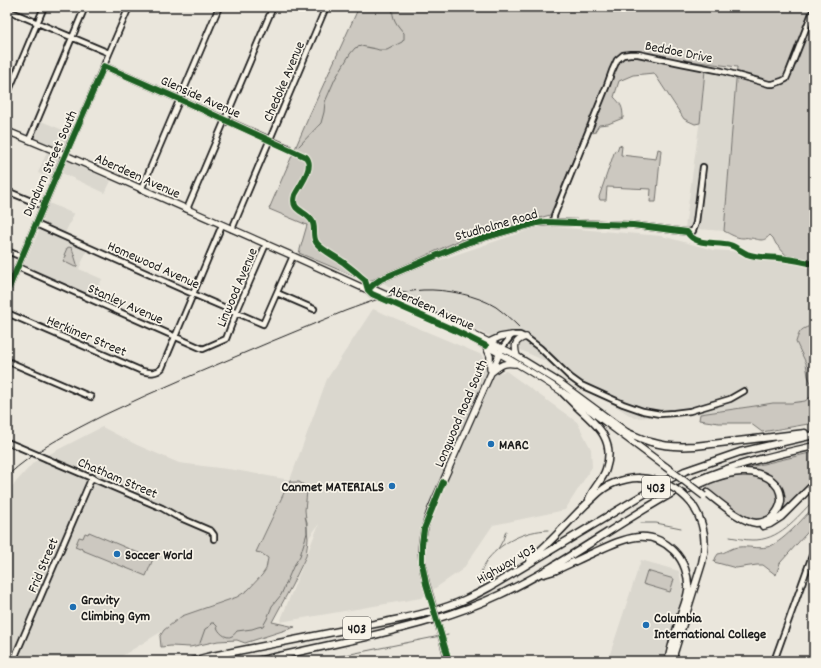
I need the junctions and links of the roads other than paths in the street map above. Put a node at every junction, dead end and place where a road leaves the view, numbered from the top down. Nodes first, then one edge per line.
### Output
1 (44, 7) edge
2 (85, 7) edge
3 (121, 7) edge
4 (219, 7) edge
5 (273, 7) edge
6 (326, 7) edge
7 (128, 8) edge
8 (814, 8) edge
9 (7, 10) edge
10 (38, 23) junction
11 (73, 38) junction
12 (110, 53) junction
13 (104, 66) junction
14 (7, 96) edge
15 (179, 99) junction
16 (225, 120) junction
17 (7, 131) edge
18 (29, 140) junction
19 (269, 140) junction
20 (288, 148) dead end
21 (64, 155) junction
22 (703, 168) dead end
23 (141, 190) junction
24 (7, 191) edge
25 (43, 206) junction
26 (186, 209) junction
27 (553, 222) junction
28 (36, 224) junction
29 (222, 225) junction
30 (232, 229) junction
31 (266, 244) junction
32 (7, 251) edge
33 (293, 256) junction
34 (22, 257) junction
35 (18, 267) junction
36 (368, 290) junction
37 (7, 292) edge
38 (277, 293) junction
39 (193, 294) junction
40 (314, 309) dead end
41 (7, 313) edge
42 (236, 313) junction
43 (512, 335) junction
44 (175, 337) junction
45 (526, 337) junction
46 (226, 339) joint
47 (488, 344) junction
48 (500, 351) junction
49 (517, 356) junction
50 (7, 361) edge
51 (519, 365) junction
52 (490, 373) junction
53 (744, 391) dead end
54 (563, 392) junction
55 (91, 397) dead end
56 (595, 414) joint
57 (628, 433) junction
58 (813, 435) edge
59 (7, 442) edge
60 (814, 446) edge
61 (668, 466) junction
62 (92, 477) junction
63 (814, 484) edge
64 (705, 494) junction
65 (587, 502) junction
66 (651, 505) junction
67 (214, 539) dead end
68 (814, 550) edge
69 (514, 573) junction
70 (535, 577) junction
71 (448, 658) edge
72 (14, 661) edge
73 (192, 661) edge
74 (257, 661) edge
75 (668, 661) edge
76 (676, 661) edge
77 (774, 661) edge

1 - 10 street
2 - 11 street
3 - 7 street
4 - 15 street
5 - 16 street
6 - 19 street, Chedoke Avenue
7 - 12 street, Dundurn Street South
8 - 27 street, Beddoe Drive
9 - 10 street
10 - 11 street
10 - 14 street
11 - 12 street
11 - 18 street
12 - 13 street, Dundurn Street South
13 - 15 street, Glenside Avenue
13 - 21 street, Dundurn Street South
15 - 16 street, Glenside Avenue
15 - 23 street
16 - 19 street, Glenside Avenue
16 - 26 street
17 - 18 main road, Aberdeen Avenue
18 - 21 main road, Aberdeen Avenue
19 - 20 street, Glenside Avenue
19 - 30 street, Chedoke Avenue
21 - 23 main road, Aberdeen Avenue
21 - 25 main road, Dundurn Street South
22 - 27 street, Studholme Road
23 - 26 main road, Aberdeen Avenue
24 - 25 street
25 - 28 main road, Dundurn Street South
26 - 29 main road, Aberdeen Avenue
27 - 36 street, Studholme Road
28 - 34 main road, Dundurn Street South
28 - 39 street, Homewood Avenue
29 - 30 main road, Aberdeen Avenue
29 - 39 street
30 - 31 main road, Aberdeen Avenue
31 - 33 main road, Aberdeen Avenue
31 - 42 street, Linwood Avenue
32 - 34 street
33 - 36 main road, Aberdeen Avenue
33 - 38 street
34 - 35 main road, Dundurn Street South
35 - 37 main road, Dundurn Street South
35 - 44 street, Stanley Avenue
36 - 47 main road, Aberdeen Avenue
38 - 40 street
38 - 42 street, Homewood Avenue
39 - 42 street, Homewood Avenue
39 - 44 street
41 - 44 street, Herkimer Street
42 - 46 street, Linwood Avenue
43 - 45 street
43 - 47 main road
43 - 48 street, Longwood Road South
44 - 46 street, Stanley Avenue
45 - 49 main road
45 - 53 street
47 - 48 main road, Aberdeen Avenue
47 - 52 main road
48 - 49 main road, Aberdeen Avenue
48 - 51 main road, Aberdeen Avenue
48 - 52 main road, Longwood Road South
49 - 57 main road, Aberdeen Avenue
50 - 55 street
51 - 52 main road
51 - 54 main road, Aberdeen Avenue
52 - 71 main road, Longwood Road South, bridge
54 - 56 main road, Aberdeen Avenue
54 - 65 highway
56 - 61 highway
57 - 58 highway
57 - 61 highway
58 - 69 highway, Highway 403 / 403
59 - 62 street, Chatham Street, bridge
60 - 66 highway, Highway 403 / 403
61 - 64 highway
62 - 67 street, Chatham Street
62 - 72 street, Frid Street
63 - 64 highway
64 - 66 highway
65 - 69 highway
65 - 76 highway, bridge
66 - 70 highway, Highway 403 / 403
68 - 77 street
69 - 73 highway, Highway 403 / 403
70 - 74 highway, Highway 403 / 403
70 - 75 highway

